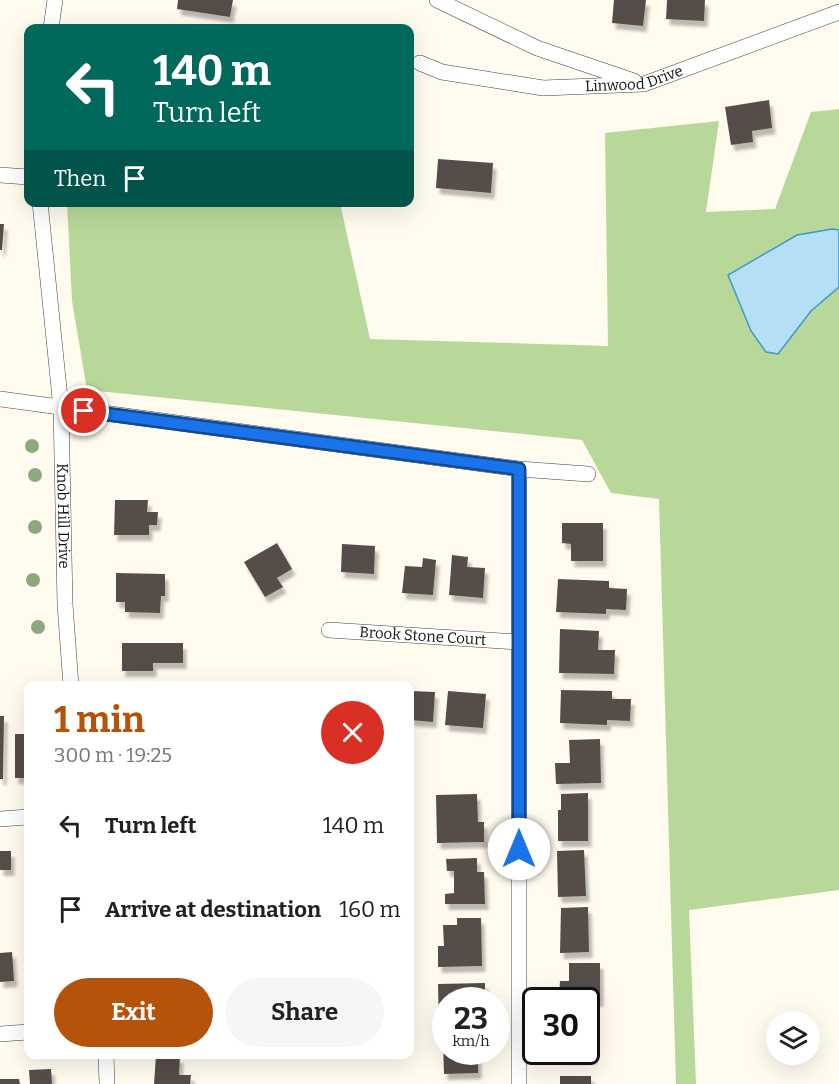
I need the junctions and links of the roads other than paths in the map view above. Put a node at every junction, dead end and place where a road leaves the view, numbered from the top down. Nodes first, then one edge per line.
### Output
1 (55, 0) edge
2 (437, 0) edge
3 (839, 12) edge
4 (52, 24) edge
5 (420, 63) dead end
6 (644, 84) junction
7 (0, 175) edge
8 (24, 177) edge
9 (41, 207) edge
10 (0, 399) edge
11 (61, 408) junction
12 (519, 469) junction
13 (588, 474) dead end
14 (329, 630) dead end
15 (518, 642) junction
16 (71, 681) edge
17 (24, 818) edge
18 (0, 819) edge
19 (24, 1032) edge
20 (0, 1034) edge
21 (106, 1059) edge
22 (107, 1084) edge
23 (519, 1084) edge

1 - 4 street
2 - 6 street
3 - 6 street, Linwood Drive
5 - 6 street, Linwood Drive
7 - 8 street
9 - 11 street, Knob Hill Drive
10 - 11 street
11 - 12 street
11 - 16 street, Knob Hill Drive
12 - 13 street
12 - 15 street
14 - 15 street, Brook Stone Court
15 - 23 street
17 - 18 street
19 - 20 street
21 - 22 street

